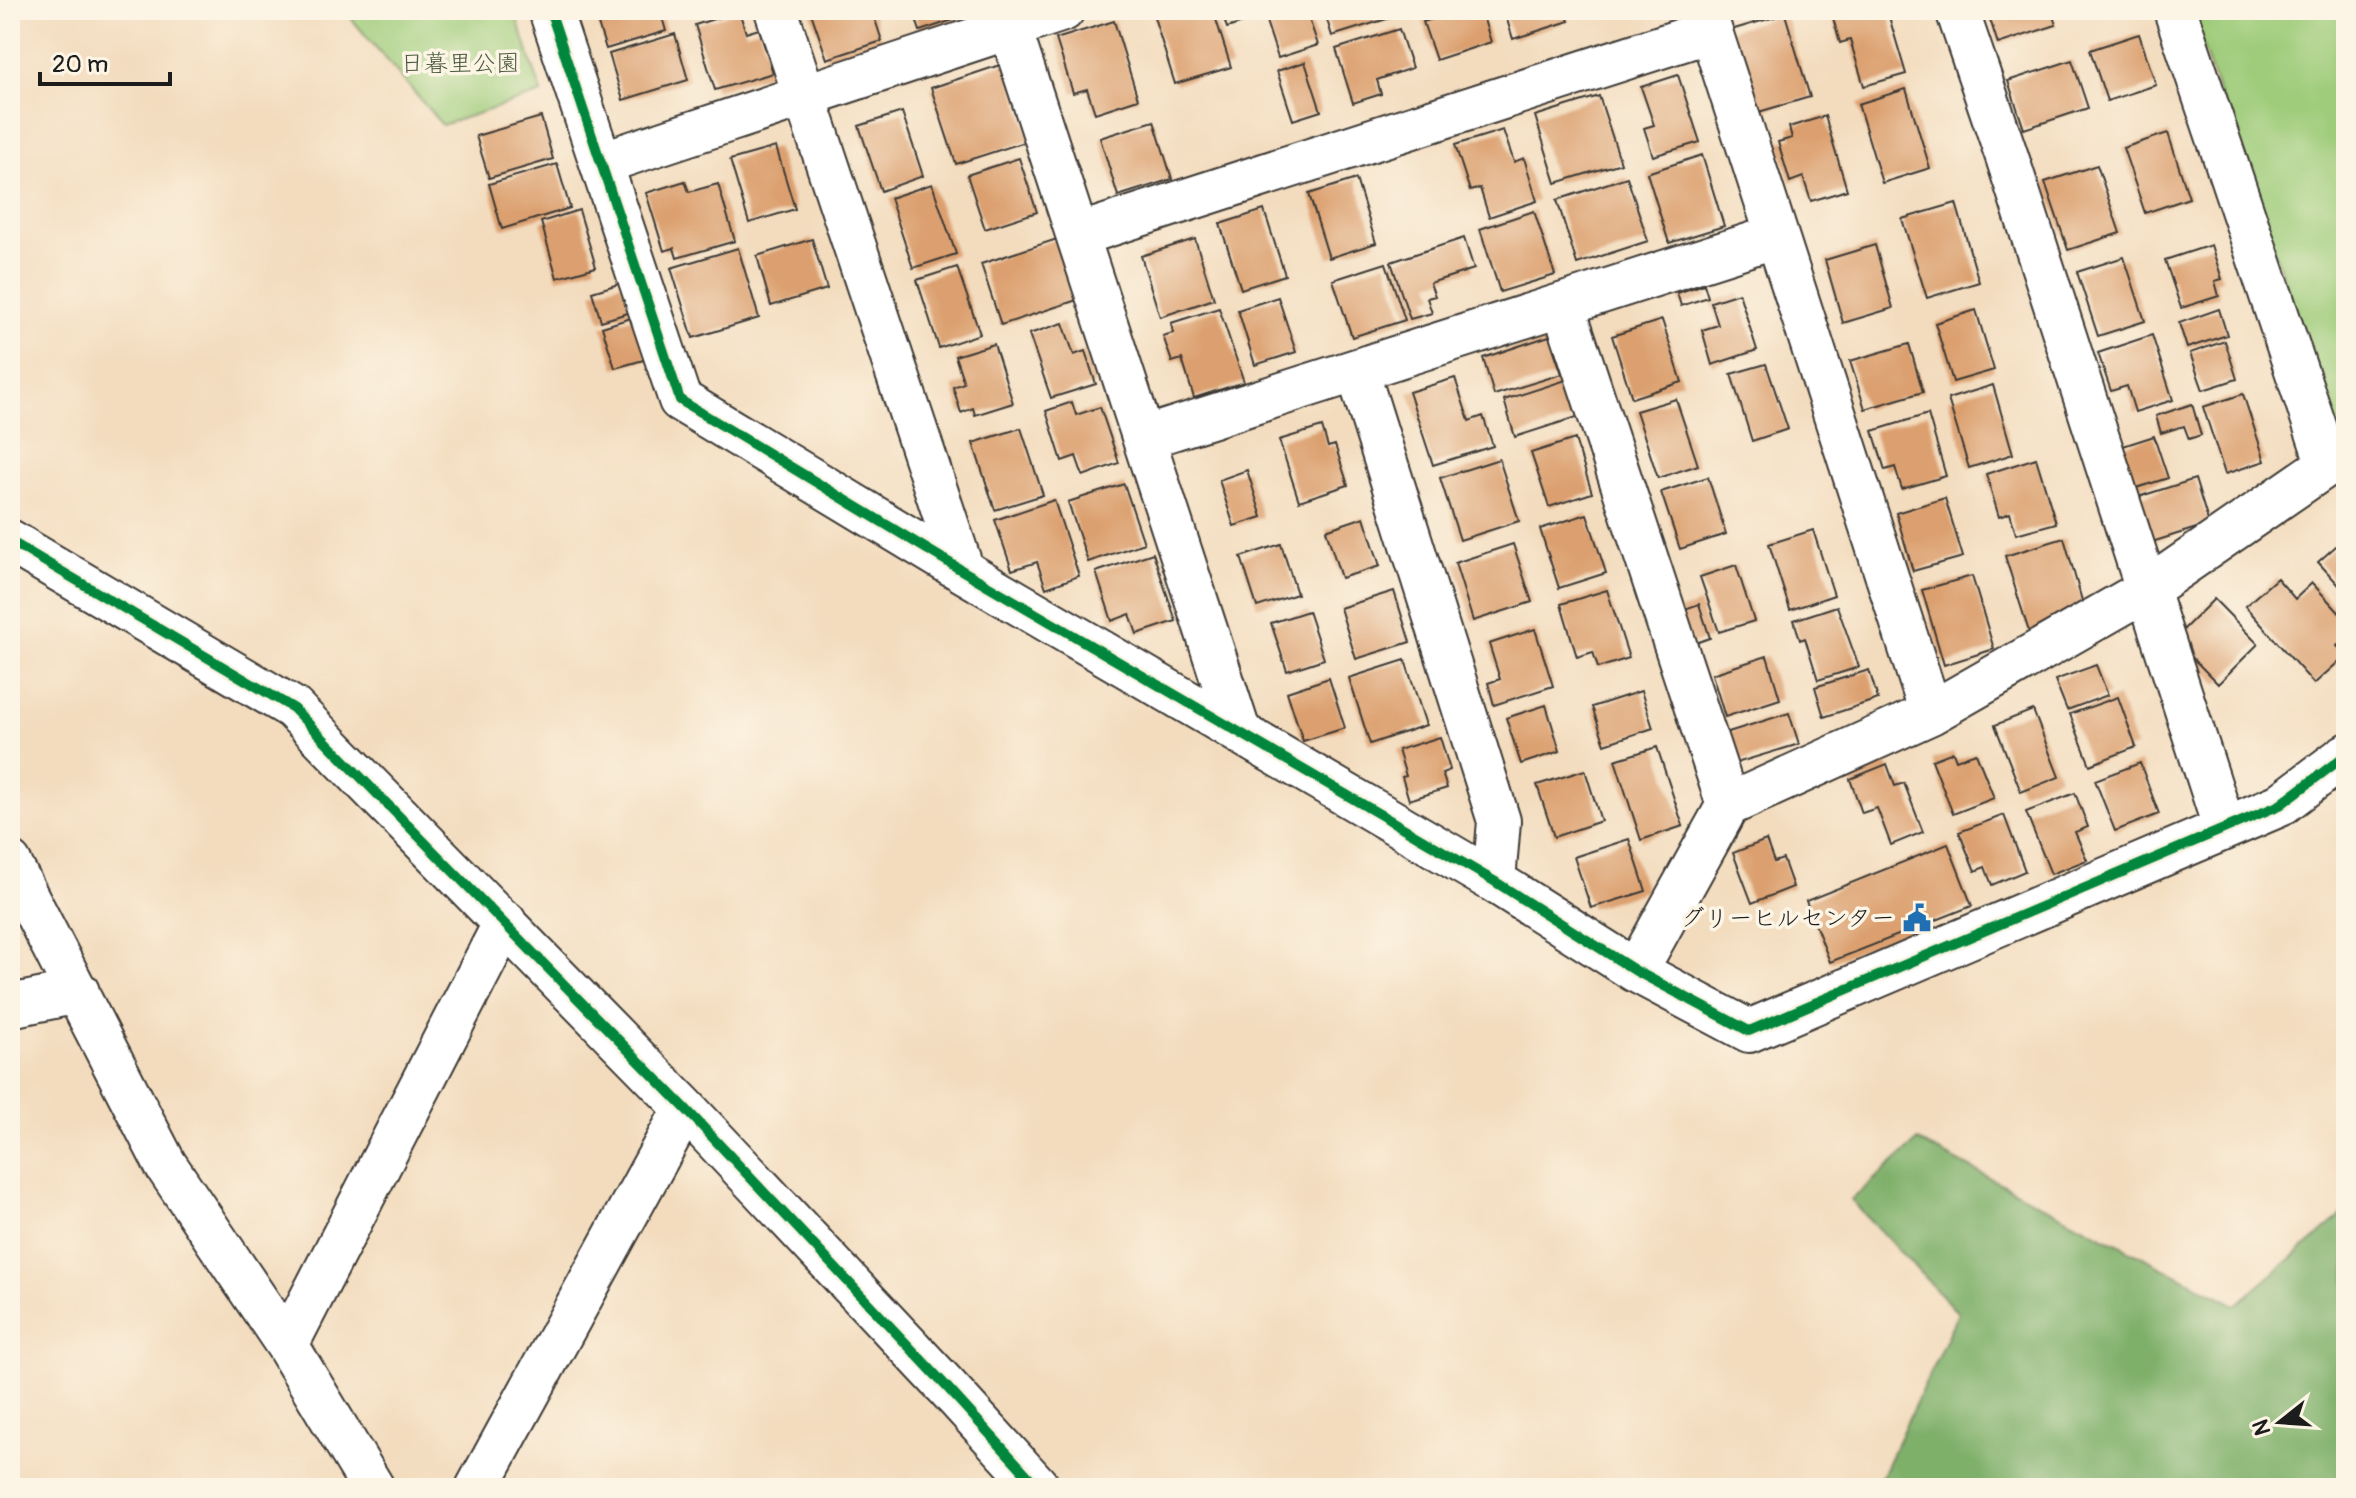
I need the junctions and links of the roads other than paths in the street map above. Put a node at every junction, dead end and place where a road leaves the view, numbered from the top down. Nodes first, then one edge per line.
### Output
1 (550, 10) edge
2 (776, 10) edge
3 (1063, 10) edge
4 (1957, 10) edge
5 (2175, 10) edge
6 (1007, 19) edge
7 (1707, 21) edge
8 (805, 96) junction
9 (601, 163) junction
10 (1078, 235) junction
11 (1777, 236) junction
12 (1563, 305) junction
13 (1357, 370) junction
14 (1144, 438) junction
15 (2337, 458) edge
16 (10, 541) edge
17 (963, 571) junction
18 (2146, 590) junction
19 (1931, 713) junction
20 (1239, 731) junction
21 (2346, 755) edge
22 (1728, 805) junction
23 (2224, 827) junction
24 (11, 866) edge
25 (1494, 881) junction
26 (505, 922) junction
27 (1636, 971) junction
28 (78, 992) junction
29 (10, 1006) edge
30 (685, 1108) junction
31 (287, 1345) junction
32 (373, 1488) edge
33 (477, 1488) edge
34 (1039, 1488) edge

1 - 9 street
2 - 8 street
3 - 6 street
4 - 18 street
5 - 15 street
6 - 8 street
6 - 10 street
7 - 10 street
7 - 11 street
8 - 9 street
8 - 17 street
9 - 17 street
10 - 14 street
11 - 12 street
11 - 19 street
12 - 13 street
12 - 22 street
13 - 14 street
13 - 25 street
14 - 20 street
15 - 18 street
16 - 26 street
17 - 20 street
18 - 19 street
18 - 23 street
19 - 22 street
20 - 25 street
21 - 23 street
22 - 27 street
23 - 27 street
24 - 28 street
25 - 27 street
26 - 30 street
26 - 31 street
28 - 29 street
28 - 31 street
30 - 33 street
30 - 34 street
31 - 32 street

